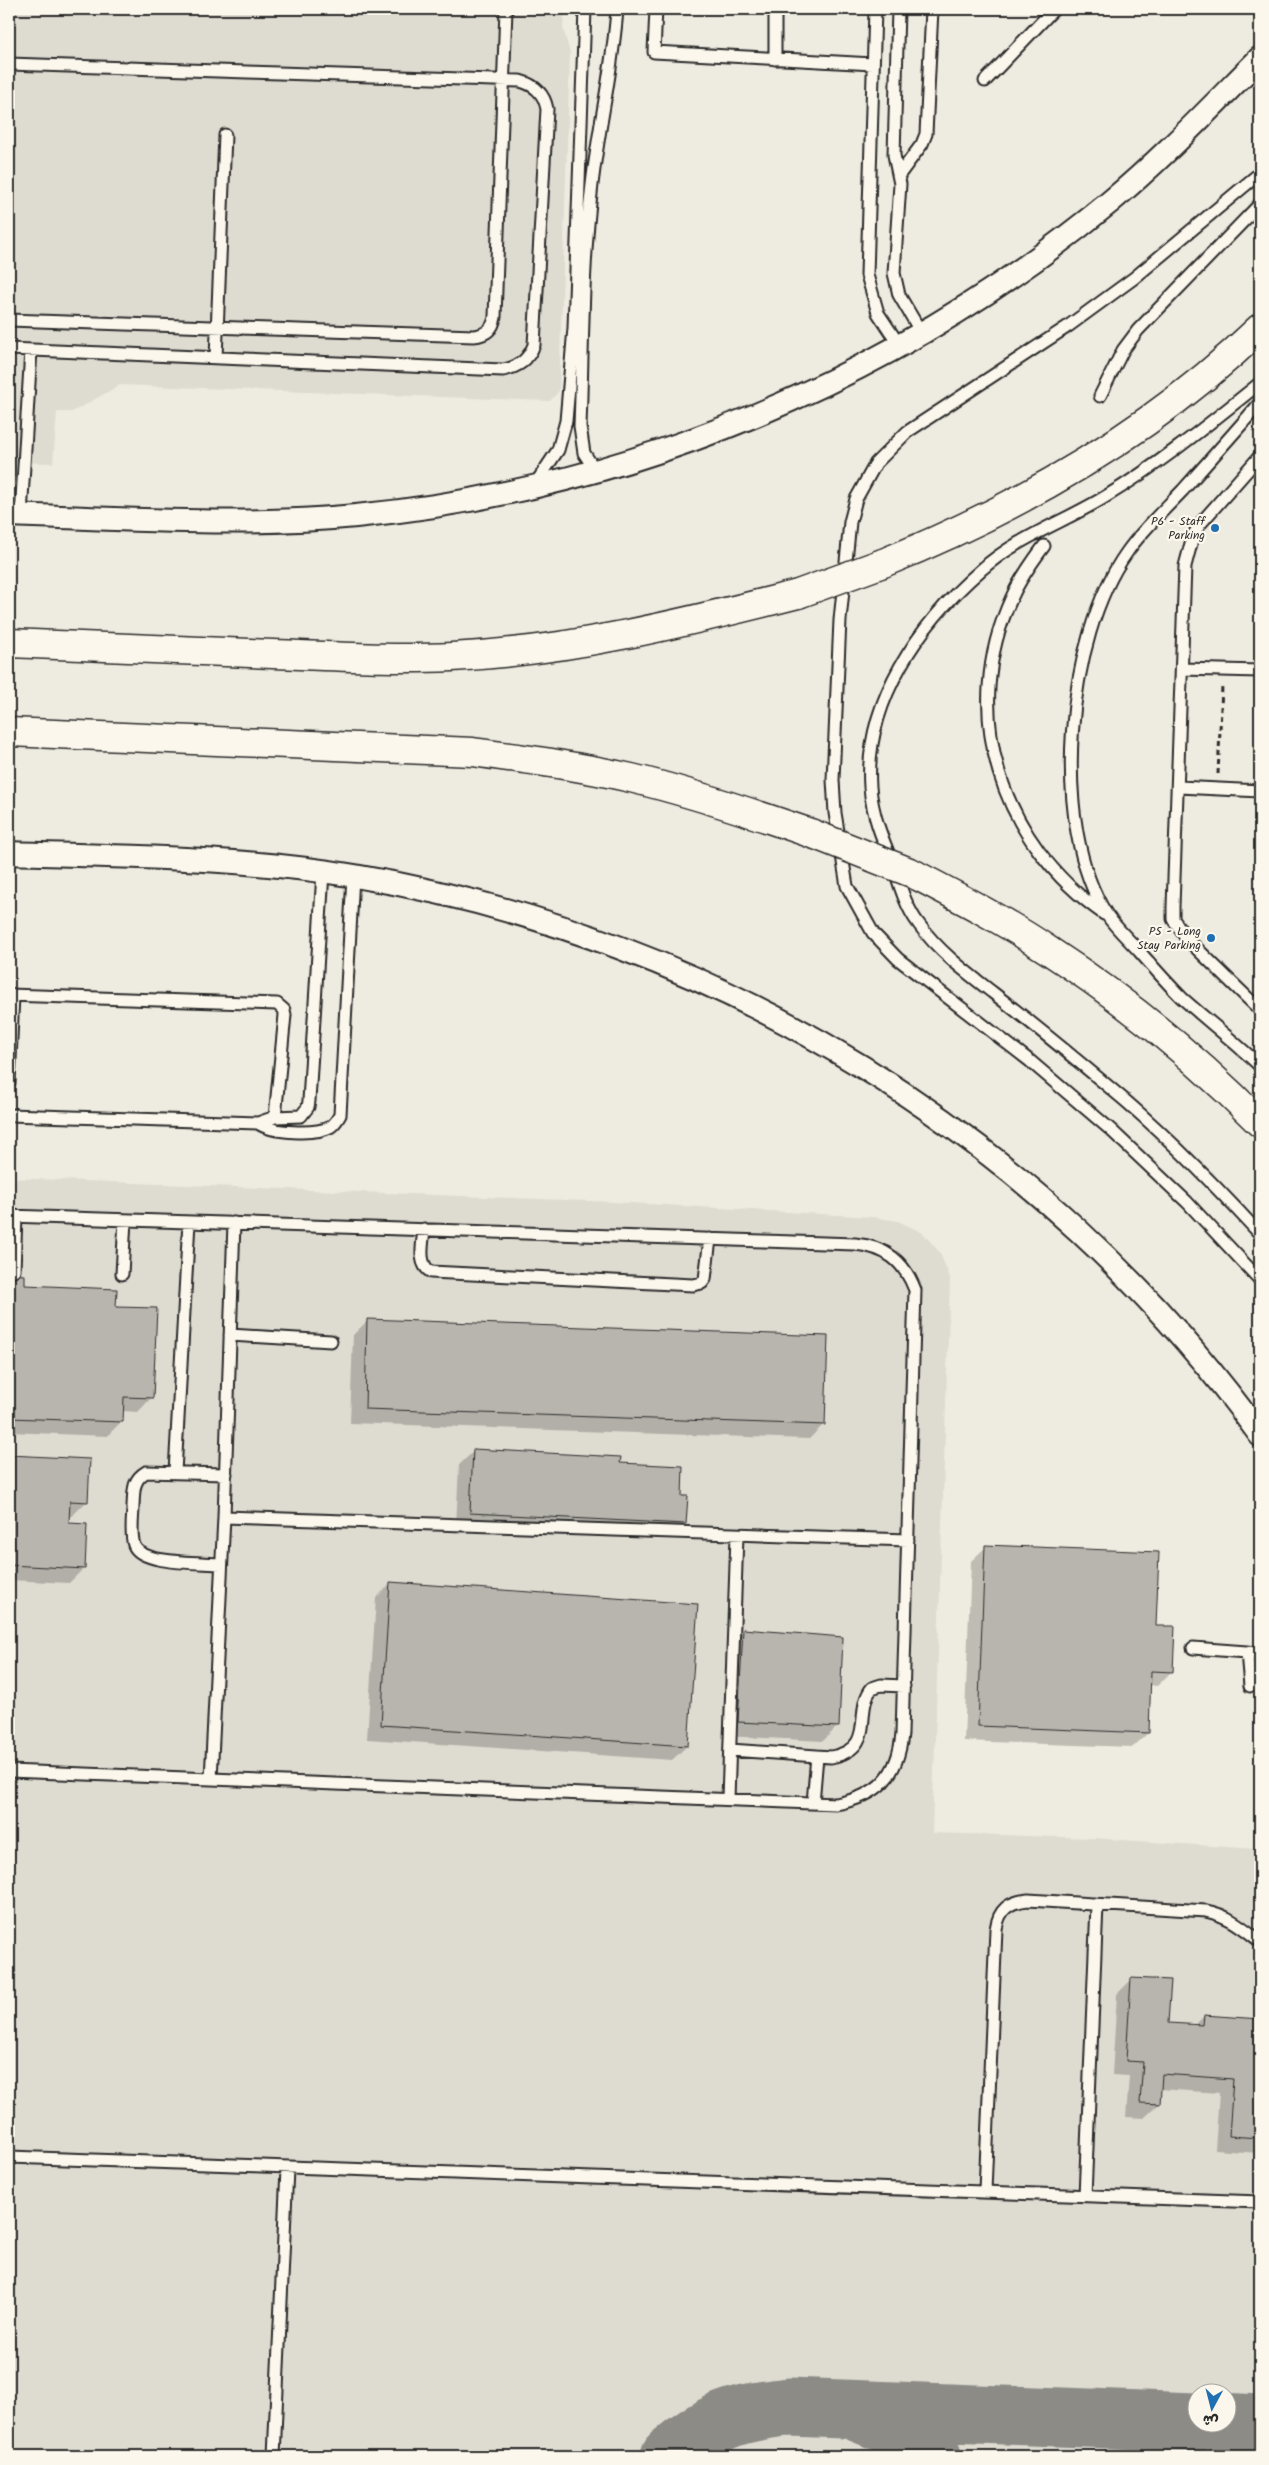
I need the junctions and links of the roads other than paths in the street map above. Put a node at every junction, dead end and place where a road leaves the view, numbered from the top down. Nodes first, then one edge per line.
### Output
1 (506, 9) edge
2 (584, 9) edge
3 (617, 9) edge
4 (656, 9) edge
5 (875, 9) edge
6 (898, 9) edge
7 (932, 9) edge
8 (1054, 9) edge
9 (775, 14) dead end
10 (1260, 58) edge
11 (775, 59) junction
12 (9, 64) edge
13 (873, 64) junction
14 (503, 80) junction
15 (985, 81) dead end
16 (225, 135) dead end
17 (1260, 173) edge
18 (899, 175) junction
19 (1260, 204) edge
20 (9, 320) edge
21 (217, 328) junction
22 (1260, 328) edge
23 (922, 334) junction
24 (900, 346) junction
25 (9, 350) edge
26 (31, 350) junction
27 (216, 358) junction
28 (1260, 383) edge
29 (1100, 396) dead end
30 (1260, 403) edge
31 (1260, 456) edge
32 (595, 470) junction
33 (533, 486) junction
34 (15, 515) edge
35 (1044, 546) dead end
36 (9, 643) edge
37 (1182, 669) junction
38 (1260, 671) edge
39 (9, 732) edge
40 (1179, 787) junction
41 (1260, 791) edge
42 (9, 853) edge
43 (323, 872) junction
44 (353, 876) junction
45 (1109, 917) junction
46 (11, 995) edge
47 (1260, 1010) edge
48 (1260, 1066) edge
49 (9, 1083) edge
50 (9, 1115) edge
51 (275, 1117) junction
52 (258, 1123) junction
53 (1260, 1123) edge
54 (13, 1216) edge
55 (125, 1220) junction
56 (189, 1222) junction
57 (234, 1222) junction
58 (424, 1229) junction
59 (1260, 1234) edge
60 (710, 1239) junction
61 (14, 1271) dead end
62 (122, 1274) dead end
63 (1260, 1280) edge
64 (230, 1335) junction
65 (331, 1341) dead end
66 (1260, 1435) edge
67 (175, 1472) junction
68 (226, 1474) junction
69 (224, 1517) junction
70 (737, 1535) junction
71 (908, 1540) junction
72 (221, 1564) junction
73 (1193, 1648) dead end
74 (1247, 1652) junction
75 (1260, 1653) edge
76 (904, 1686) junction
77 (1250, 1686) dead end
78 (730, 1750) junction
79 (817, 1756) junction
80 (9, 1771) edge
81 (211, 1779) junction
82 (728, 1799) junction
83 (812, 1803) junction
84 (1097, 1906) junction
85 (1260, 1941) edge
86 (9, 2158) edge
87 (287, 2169) junction
88 (985, 2191) junction
89 (1085, 2196) junction
90 (1260, 2202) edge
91 (274, 2456) edge

1 - 14 lane
2 - 33 lane
3 - 32 lane
4 - 11 lane
5 - 13 lane
6 - 18 lane
7 - 18 lane
8 - 15 lane
9 - 11 lane
10 - 23 street
11 - 13 lane
12 - 14 lane
13 - 24 lane
14 - 21 lane
14 - 27 lane
16 - 21 lane
17 - 63 lane
18 - 23 lane
19 - 29 lane
20 - 21 lane
21 - 27 lane
22 - 36 street, bridge
23 - 24 street
24 - 32 street
25 - 26 lane
26 - 27 lane
26 - 34 lane
28 - 59 lane
30 - 45 lane
31 - 37 lane
32 - 33 street
33 - 34 street
35 - 45 lane
37 - 38 lane
37 - 40 lane
39 - 53 street, bridge
40 - 41 lane
40 - 47 lane
42 - 43 street
43 - 44 street
43 - 51 lane
44 - 52 lane
44 - 66 street
45 - 48 lane
46 - 49 lane
46 - 51 lane
50 - 52 lane
51 - 52 lane
54 - 55 lane
54 - 61 lane
55 - 56 lane
55 - 62 lane
56 - 57 lane
56 - 67 lane
57 - 58 lane
57 - 64 lane
58 - 60 lane
58 - 60 lane
60 - 71 lane
64 - 65 lane
64 - 68 lane
67 - 68 lane
67 - 72 lane
68 - 69 lane
69 - 70 lane
69 - 72 lane
70 - 71 lane
70 - 78 lane
71 - 76 lane
72 - 81 lane
73 - 74 lane
74 - 75 lane
74 - 77 lane
76 - 79 lane
76 - 83 lane
78 - 79 lane
78 - 82 lane
79 - 83 lane
80 - 81 lane
81 - 82 lane
82 - 83 lane
84 - 85 lane
84 - 88 lane
84 - 89 lane
86 - 87 lane
87 - 88 lane
87 - 91 lane
88 - 89 lane
89 - 90 lane

